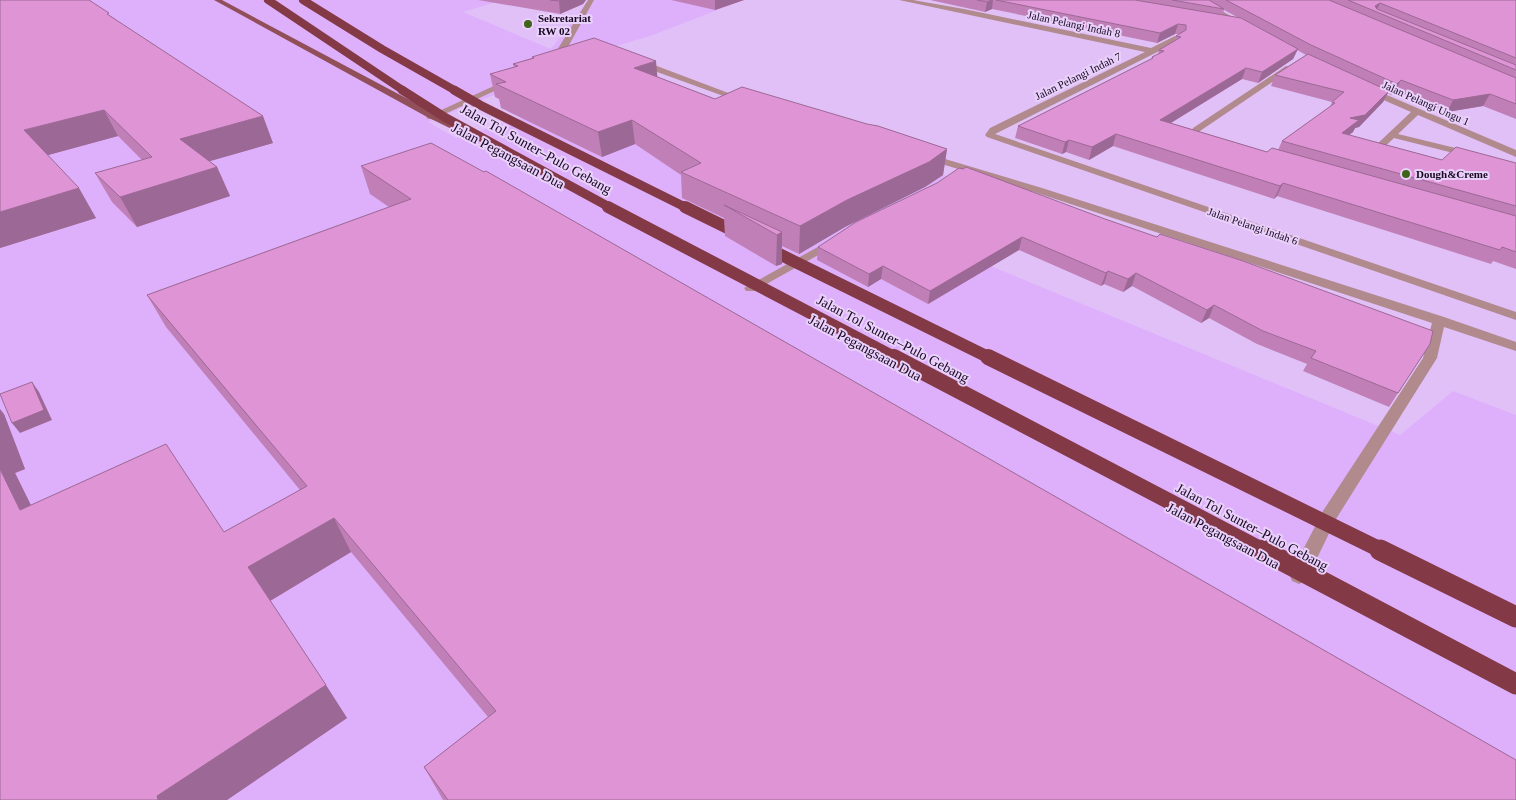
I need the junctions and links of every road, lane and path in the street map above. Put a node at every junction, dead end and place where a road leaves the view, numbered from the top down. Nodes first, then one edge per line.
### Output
1 (217, 0) edge
2 (268, 0) edge
3 (303, 0) edge
4 (592, 0) edge
5 (902, 0) edge
6 (1196, 0) edge
7 (1218, 22) edge
8 (1178, 38) edge
9 (1153, 52) junction
10 (628, 59) edge
11 (1294, 65) edge
12 (546, 67) edge
13 (520, 78) edge
14 (1364, 88) edge
15 (753, 103) edge
16 (1416, 112) junction
17 (431, 116) junction
18 (990, 134) joint
19 (1392, 135) junction
20 (1220, 142) edge
21 (1377, 149) edge
22 (912, 152) edge
23 (1515, 152) edge
24 (1487, 158) edge
25 (964, 167) junction
26 (950, 176) edge
27 (842, 237) edge
28 (750, 288) junction
29 (1516, 316) edge
30 (1440, 320) junction
31 (1516, 348) edge
32 (1299, 576) junction
33 (1516, 617) edge
34 (1516, 684) edge
35 (1516, 689) edge

1 - 17 main road, Jalan Pegangsaan Dua
2 - 34 highway, Jalan Tol Sunter–Pulo Gebang, bridge
3 - 33 highway, Jalan Tol Sunter–Pulo Gebang, bridge
4 - 12 street
5 - 9 street, Jalan Pelangi Indah 8
6 - 7 street
8 - 9 street, Jalan Pelangi Indah 7
9 - 18 street, Jalan Pelangi Indah 7
10 - 15 street
11 - 20 street
13 - 17 street
14 - 16 street, Jalan Pelangi Ungu 1
16 - 19 street
16 - 23 street, Jalan Pelangi Ungu 1
17 - 28 main road, Jalan Pegangsaan Dua
18 - 29 street, Jalan Pelangi Indah 6
19 - 21 street
19 - 24 street
22 - 25 street
25 - 26 street
25 - 30 street
27 - 28 street
28 - 32 main road, Jalan Pegangsaan Dua
30 - 31 street
30 - 32 street
32 - 35 main road, Jalan Pegangsaan Dua

